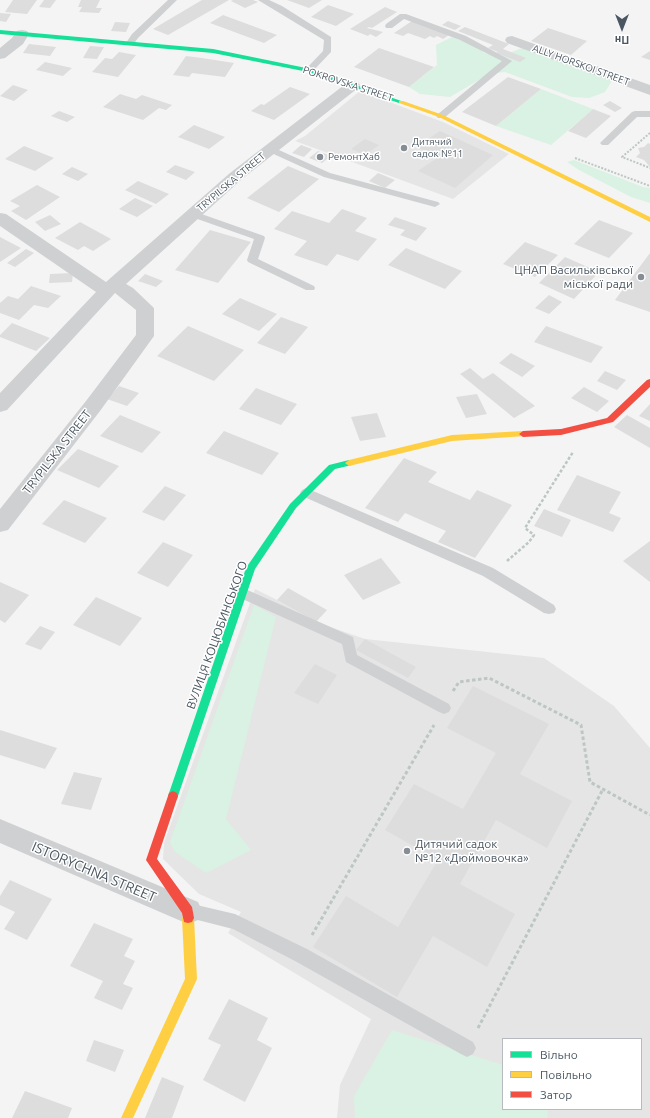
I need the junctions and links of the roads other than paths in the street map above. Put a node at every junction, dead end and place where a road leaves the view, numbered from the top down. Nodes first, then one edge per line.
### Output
1 (171, 0) edge
2 (262, 0) edge
3 (389, 26) dead end
4 (0, 32) edge
5 (22, 34) junction
6 (512, 40) dead end
7 (130, 43) junction
8 (0, 55) edge
9 (309, 70) junction
10 (353, 85) junction
11 (650, 90) edge
12 (650, 114) edge
13 (441, 116) junction
14 (605, 144) dead end
15 (270, 149) junction
16 (435, 204) dead end
17 (193, 214) junction
18 (0, 218) edge
19 (650, 220) edge
20 (111, 288) junction
21 (310, 288) dead end
22 (650, 382) edge
23 (0, 405) edge
24 (306, 493) junction
25 (0, 524) edge
26 (243, 593) junction
27 (549, 609) dead end
28 (444, 708) road end
29 (0, 831) edge
30 (188, 911) junction
31 (467, 1048) road end
32 (127, 1118) edge

1 - 7 lane
2 - 9 lane
3 - 13 lane
4 - 5 street, POKROVSKA STREET
5 - 7 street, POKROVSKA STREET
5 - 8 street
6 - 11 street, ALLY HORSKOI STREET
7 - 9 street, POKROVSKA STREET
9 - 10 street, POKROVSKA STREET
10 - 13 street, POKROVSKA STREET
10 - 15 street, TRYPILSKA STREET
12 - 14 lane
13 - 19 street, POKROVSKA STREET
15 - 16 lane
15 - 17 street, TRYPILSKA STREET
17 - 20 street, TRYPILSKA STREET
17 - 21 lane
18 - 20 street, TRYPILSKA STREET
20 - 23 street, TRYPILSKA STREET
20 - 25 street, TRYPILSKA STREET
22 - 24 street, ВУЛИЦЯ КОЦЮБИНСЬКОГО
24 - 26 street, ВУЛИЦЯ КОЦЮБИНСЬКОГО
24 - 27 lane
26 - 28 lane
26 - 30 street, ВУЛИЦЯ КОЦЮБИНСЬКОГО
29 - 30 street, ISTORYCHNA STREET
30 - 31 lane
30 - 32 street

